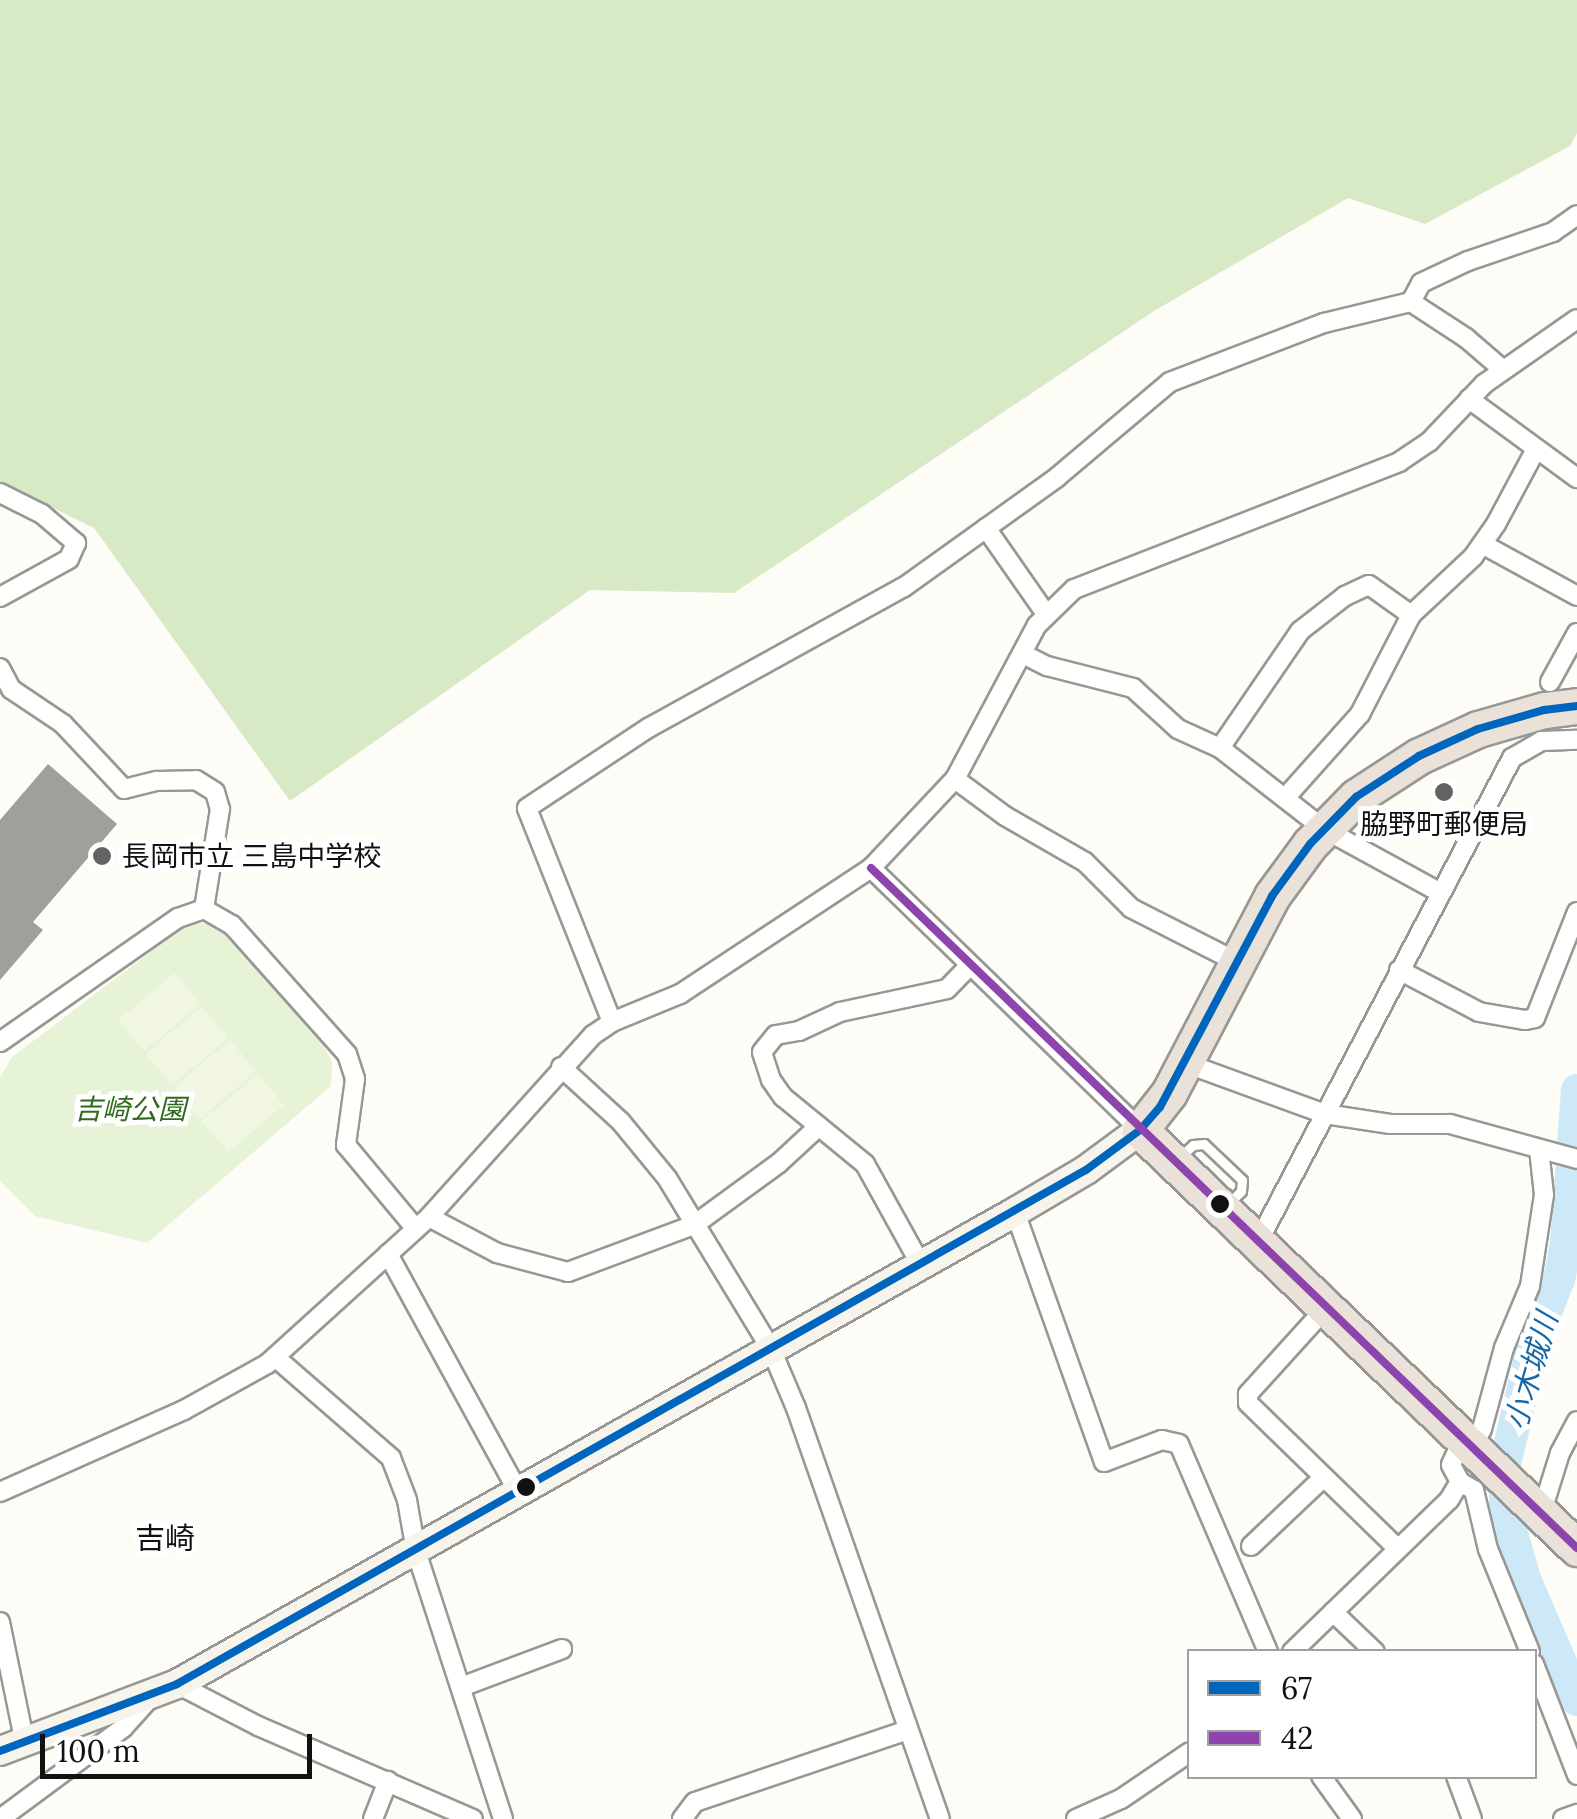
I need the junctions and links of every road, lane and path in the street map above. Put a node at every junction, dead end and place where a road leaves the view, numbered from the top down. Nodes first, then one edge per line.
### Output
1 (1577, 215) edge
2 (1411, 302) junction
3 (1577, 319) edge
4 (1502, 369) junction
5 (1469, 400) junction
6 (1536, 448) junction
7 (1577, 478) edge
8 (0, 493) edge
9 (986, 528) junction
10 (1484, 545) junction
11 (1577, 596) edge
12 (0, 597) edge
13 (1046, 614) junction
14 (1410, 615) junction
15 (1577, 633) edge
16 (1023, 654) junction
17 (0, 668) edge
18 (1550, 682) dead end
19 (1577, 706) edge
20 (1577, 740) edge
21 (1220, 748) junction
22 (956, 779) junction
23 (1285, 798) junction
24 (1324, 828) junction
25 (872, 868) junction
26 (1441, 893) junction
27 (204, 908) junction
28 (1577, 912) edge
29 (1237, 962) junction
30 (970, 965) junction
31 (1399, 970) junction
32 (612, 1022) junction
33 (0, 1042) edge
34 (1185, 1063) junction
35 (561, 1067) junction
36 (1324, 1114) junction
37 (819, 1126) junction
38 (1140, 1130) junction
39 (1543, 1150) junction
40 (1577, 1159) edge
41 (1015, 1212) junction
42 (423, 1223) junction
43 (694, 1224) junction
44 (1258, 1242) junction
45 (388, 1254) junction
46 (921, 1265) junction
47 (1325, 1309) junction
48 (770, 1349) junction
49 (275, 1357) junction
50 (1577, 1421) edge
51 (1467, 1456) junction
52 (1324, 1478) junction
53 (0, 1492) edge
54 (519, 1493) junction
55 (1535, 1508) junction
56 (1251, 1546) dead end
57 (1577, 1548) edge
58 (1398, 1549) junction
59 (416, 1551) junction
60 (1333, 1612) junction
61 (0, 1622) edge
62 (562, 1648) dead end
63 (1267, 1649) edge
64 (1295, 1649) edge
65 (1372, 1649) edge
66 (1529, 1649) edge
67 (1537, 1672) edge
68 (462, 1687) junction
69 (164, 1690) junction
70 (908, 1730) junction
71 (12, 1748) edge
72 (1187, 1754) edge
73 (1577, 1776) edge
74 (1323, 1779) edge
75 (1457, 1779) edge
76 (388, 1781) junction
77 (1577, 1814) edge
78 (0, 1819) edge
79 (372, 1819) edge
80 (473, 1819) edge
81 (503, 1819) edge
82 (682, 1819) edge
83 (940, 1819) edge
84 (1076, 1819) edge
85 (1352, 1819) edge
86 (1472, 1819) edge
87 (1564, 1819) edge

1 - 2 street
2 - 4 street
2 - 9 street
3 - 4 street
4 - 5 street
5 - 6 street
5 - 13 street
6 - 7 street
6 - 10 street
8 - 12 street
9 - 13 street
9 - 32 street
10 - 11 street
10 - 14 street
13 - 16 street
14 - 21 street
14 - 23 street
15 - 18 street
16 - 21 street
16 - 22 street
17 - 27 street
19 - 24 highway
20 - 26 street
21 - 23 street
22 - 25 street
22 - 29 street
23 - 24 street
24 - 26 street
24 - 29 highway
25 - 30 street
25 - 32 street
26 - 31 street
27 - 33 street
27 - 42 street
28 - 31 street
29 - 34 highway
30 - 37 street
30 - 38 street
31 - 36 street
32 - 35 street
34 - 36 street
34 - 38 highway
35 - 42 street
35 - 43 street
36 - 39 street
36 - 44 street
37 - 43 street
37 - 46 street
38 - 41 main road
38 - 44 highway
39 - 40 street
39 - 51 street
41 - 46 main road
41 - 63 street
42 - 43 street
42 - 45 street
43 - 48 street
44 - 47 highway
45 - 49 street
45 - 54 street
46 - 48 main road
47 - 51 highway
47 - 52 street
48 - 54 main road
48 - 70 street
49 - 53 street
49 - 59 street
50 - 55 street
51 - 55 highway
51 - 58 street
51 - 66 street
52 - 56 street
52 - 58 street
54 - 59 main road
55 - 57 highway
58 - 60 street
59 - 68 street
59 - 69 main road
60 - 64 street
60 - 65 street
61 - 71 street
62 - 68 street
67 - 73 street
68 - 81 street
69 - 71 main road
69 - 76 street
69 - 78 street
70 - 82 street
70 - 83 street
72 - 84 street
74 - 85 street
75 - 86 street
76 - 79 street
76 - 80 street
77 - 87 street

